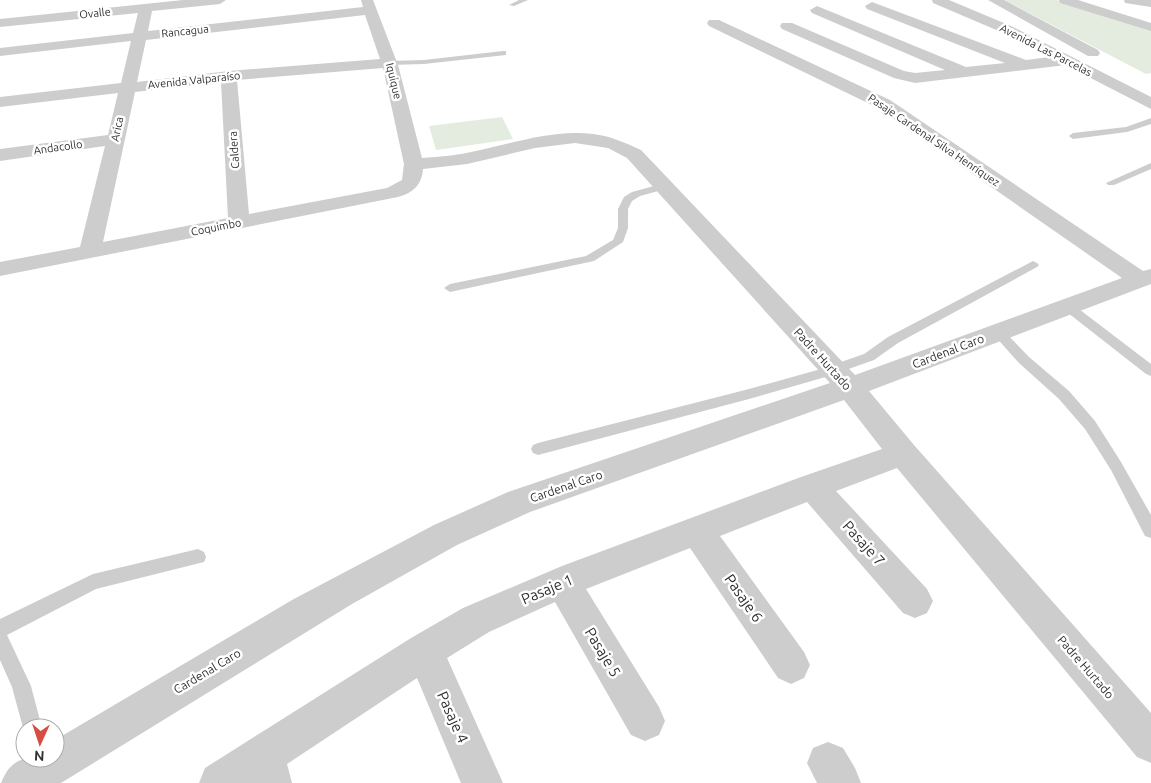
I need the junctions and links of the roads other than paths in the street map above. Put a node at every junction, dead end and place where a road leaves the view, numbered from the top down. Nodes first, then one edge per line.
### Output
1 (94, 0) edge
2 (220, 0) edge
3 (525, 0) edge
4 (938, 0) edge
5 (994, 0) edge
6 (1065, 0) edge
7 (1130, 0) edge
8 (1151, 3) edge
9 (369, 5) edge
10 (512, 5) dead end
11 (872, 6) dead end
12 (146, 8) junction
13 (816, 10) dead end
14 (88, 14) junction
15 (0, 23) edge
16 (714, 23) dead end
17 (787, 26) dead end
18 (1151, 26) edge
19 (139, 36) junction
20 (0, 52) edge
21 (503, 53) dead end
22 (388, 58) junction
23 (1103, 59) dead end
24 (1066, 60) junction
25 (1023, 64) junction
26 (961, 71) junction
27 (229, 76) junction
28 (127, 83) junction
29 (0, 93) edge
30 (0, 102) edge
31 (1151, 104) edge
32 (1151, 121) edge
33 (1073, 136) dead end
34 (115, 139) junction
35 (0, 156) edge
36 (414, 164) junction
37 (1151, 166) edge
38 (1111, 183) dead end
39 (665, 186) junction
40 (239, 223) junction
41 (90, 251) junction
42 (1033, 266) dead end
43 (0, 269) edge
44 (1145, 278) edge
45 (450, 288) dead end
46 (1068, 306) junction
47 (998, 332) junction
48 (1151, 371) edge
49 (842, 379) junction
50 (538, 449) dead end
51 (903, 454) junction
52 (812, 486) junction
53 (697, 530) junction
54 (1151, 531) edge
55 (198, 557) dead end
56 (562, 582) junction
57 (916, 601) dead end
58 (0, 629) edge
59 (0, 639) edge
60 (424, 651) junction
61 (791, 665) dead end
62 (29, 718) edge
63 (644, 721) dead end
64 (1151, 743) edge
65 (267, 769) edge
66 (36, 770) edge
67 (220, 783) edge
68 (482, 783) edge

1 - 14 street
2 - 12 street, Ovalle
3 - 10 lane
4 - 24 street, Avenida Las Parcelas
5 - 23 street, Avenida Las Parcelas
6 - 18 street
7 - 8 street
9 - 19 street, Rancagua
9 - 22 street, Iquique
11 - 25 street
12 - 14 street, Ovalle
12 - 19 street, Arica
13 - 26 street
14 - 15 street, Ovalle
16 - 44 street, Pasaje Cardenal Silva Henríquez
17 - 26 street
19 - 20 street, Rancagua
19 - 28 street, Arica
21 - 22 lane
22 - 27 street, Avenida Valparaíso
22 - 28 street, Avenida Valparaíso
22 - 36 street, Iquique
24 - 25 street
24 - 31 street, Avenida Las Parcelas
25 - 26 street
27 - 28 street, Avenida Valparaíso
27 - 40 street, Caldera
28 - 29 street, Avenida Valparaíso
28 - 30 street, Avenida Valparaíso
28 - 34 street, Arica
32 - 33 lane
34 - 35 street, Andacollo
34 - 41 street, Arica
36 - 39 street, Padre Hurtado
36 - 40 street, Coquimbo
37 - 38 lane
39 - 45 lane
39 - 49 street, Padre Hurtado
40 - 41 street, Coquimbo
41 - 43 street, Coquimbo
42 - 49 lane
44 - 46 street, Cardenal Caro
46 - 47 street, Cardenal Caro
46 - 48 lane
47 - 49 street, Cardenal Caro
47 - 54 lane
49 - 50 lane
49 - 51 street, Padre Hurtado
49 - 66 street, Cardenal Caro
51 - 52 street, Pasaje 1
51 - 64 street, Padre Hurtado
52 - 53 street, Pasaje 1
52 - 57 street, Pasaje 7
53 - 56 street, Pasaje 1
53 - 61 street, Pasaje 6
55 - 58 lane
56 - 60 street, Pasaje 1
56 - 63 street, Pasaje 5
59 - 62 lane
60 - 65 street, Pasaje 1
60 - 68 street, Pasaje 4
65 - 67 street, Pasaje 1

